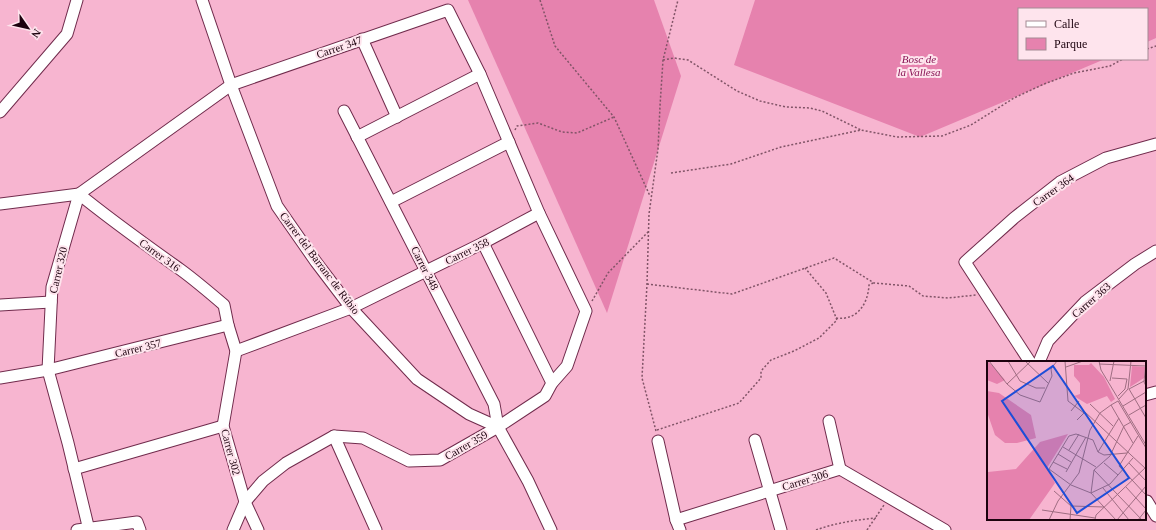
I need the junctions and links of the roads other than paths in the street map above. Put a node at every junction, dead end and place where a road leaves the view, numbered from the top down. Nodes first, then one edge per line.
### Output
1 (77, 0) edge
2 (202, 0) edge
3 (362, 39) junction
4 (480, 74) junction
5 (231, 85) junction
6 (344, 111) dead end
7 (0, 112) edge
8 (397, 117) junction
9 (357, 137) junction
10 (509, 142) junction
11 (1156, 144) edge
12 (79, 194) junction
13 (391, 202) junction
14 (0, 204) edge
15 (539, 213) junction
16 (484, 243) junction
17 (1156, 251) edge
18 (426, 270) junction
19 (51, 302) junction
20 (0, 305) edge
21 (351, 308) junction
22 (228, 325) junction
23 (236, 351) junction
24 (1029, 361) edge
25 (1039, 361) edge
26 (48, 370) junction
27 (0, 378) edge
28 (552, 384) junction
29 (1156, 392) edge
30 (1146, 395) edge
31 (829, 421) dead end
32 (223, 426) junction
33 (498, 427) junction
34 (334, 436) junction
35 (657, 436) road end
36 (755, 440) dead end
37 (74, 469) junction
38 (840, 469) junction
39 (770, 491) junction
40 (245, 502) junction
41 (1146, 502) edge
42 (1156, 516) edge
43 (678, 525) edge
44 (139, 526) edge
45 (85, 530) edge
46 (233, 530) edge
47 (258, 530) edge
48 (376, 530) edge
49 (551, 530) edge
50 (781, 530) edge
51 (945, 530) edge

1 - 7 street
2 - 5 street, Carrer del Barranc de Rúbio
3 - 4 street, Carrer 347
3 - 5 street, Carrer 347
3 - 8 street
4 - 8 street
4 - 10 street
5 - 12 street
5 - 21 street, Carrer del Barranc de Rúbio
6 - 9 street, Carrer 348
8 - 9 street
9 - 13 street, Carrer 348
10 - 13 street
10 - 15 street
11 - 24 street, Carrer 364
12 - 14 street
12 - 19 street, Carrer 320
12 - 22 street, Carrer 316
13 - 18 street, Carrer 348
15 - 16 street, Carrer 358
15 - 28 street, Carrer 359
16 - 18 street, Carrer 358
16 - 28 street
17 - 25 street, Carrer 363
18 - 21 street, Carrer 358
18 - 33 street, Carrer 348
19 - 20 street
19 - 26 street, Carrer 320
21 - 23 street, Carrer 358
21 - 33 street, Carrer del Barranc de Rúbio
22 - 23 street, Carrer 302
22 - 26 street, Carrer 357
23 - 32 street, Carrer 302
26 - 27 street, Carrer 357
26 - 37 street, Carrer 320
28 - 33 street, Carrer 359
29 - 30 street
31 - 38 street
32 - 37 street
32 - 40 street, Carrer 302
33 - 34 street, Carrer 359
33 - 49 street
34 - 40 street
34 - 48 street
35 - 43 street
36 - 39 street
37 - 45 street, Carrer 320
38 - 39 street, Carrer 306
38 - 51 street, Carrer 306
39 - 43 street, Carrer 306
39 - 50 street
40 - 46 street
40 - 47 street, Carrer 302
41 - 42 street
44 - 45 street

